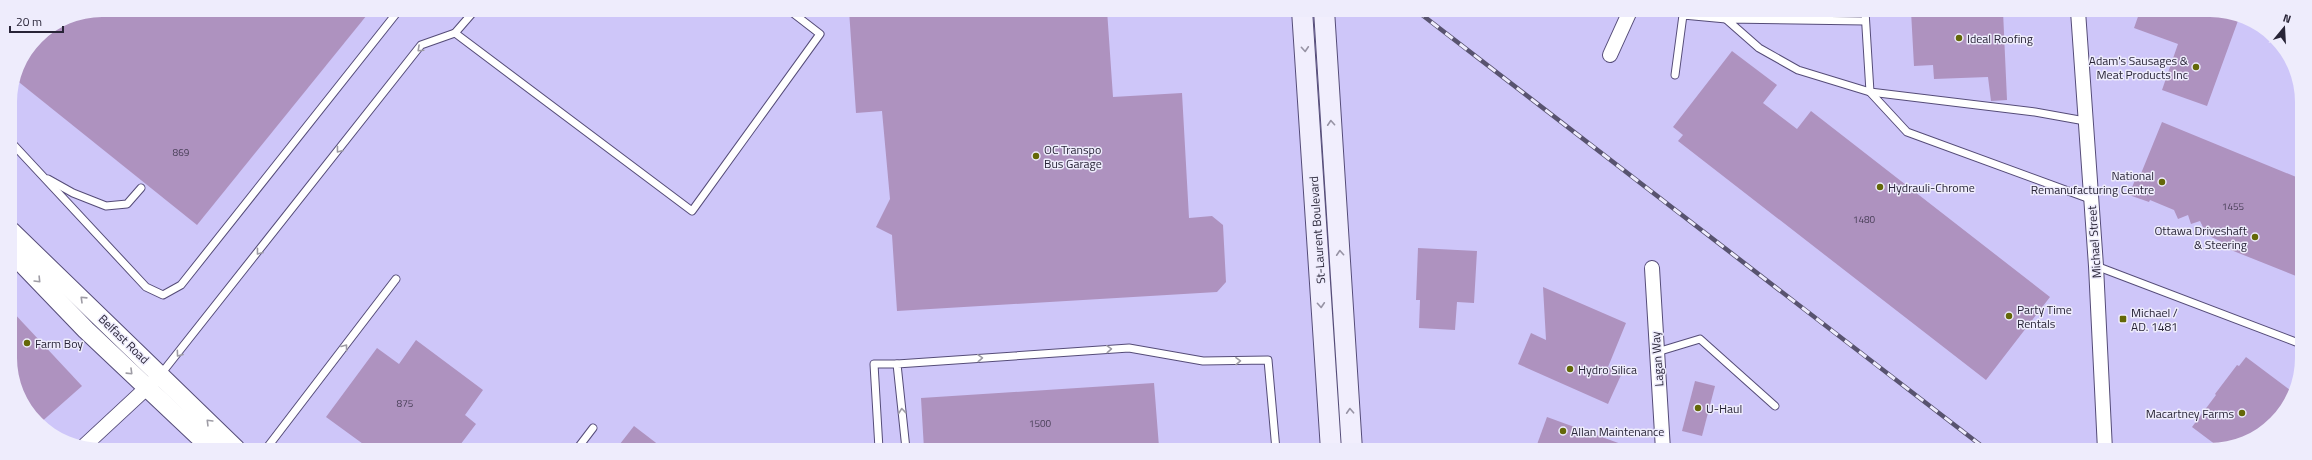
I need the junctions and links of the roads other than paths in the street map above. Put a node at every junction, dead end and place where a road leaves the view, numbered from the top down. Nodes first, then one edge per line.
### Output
1 (393, 17) edge
2 (469, 17) edge
3 (799, 17) edge
4 (1302, 17) edge
5 (1627, 17) edge
6 (1683, 17) edge
7 (1704, 17) edge
8 (1865, 17) edge
9 (2078, 17) edge
10 (1324, 18) edge
11 (1726, 19) junction
12 (1865, 21) junction
13 (455, 33) junction
14 (1610, 55) dead end
15 (1676, 75) dead end
16 (1870, 92) junction
17 (2084, 121) junction
18 (17, 149) edge
19 (41, 175) junction
20 (141, 188) dead end
21 (2090, 199) junction
22 (17, 237) edge
23 (17, 258) edge
24 (2096, 266) junction
25 (1652, 268) dead end
26 (396, 279) dead end
27 (2295, 342) edge
28 (1657, 352) junction
29 (897, 364) junction
30 (161, 374) junction
31 (146, 387) junction
32 (1774, 406) dead end
33 (593, 428) dead end
34 (89, 442) edge
35 (206, 443) edge
36 (230, 443) edge
37 (271, 443) edge
38 (582, 443) edge
39 (879, 443) edge
40 (905, 443) edge
41 (1275, 443) edge
42 (1331, 443) edge
43 (1352, 443) edge
44 (1663, 443) edge
45 (2105, 443) edge

1 - 19 lane
2 - 13 lane
3 - 13 lane
4 -> 42 main road, St-Laurent Boulevard
5 - 14 street
6 - 15 lane
7 - 11 lane
8 - 12 lane
9 - 17 street, Michael Street
43 -> 10 main road, St-Laurent Boulevard
11 - 12 lane
11 - 16 lane
12 - 16 lane
13 -> 30 lane
16 - 17 lane
16 - 21 lane
17 - 21 street, Michael Street
18 - 19 lane
19 - 20 lane
21 - 24 street, Michael Street
30 -> 22 street, Belfast Road
23 -> 31 street, Belfast Road
24 - 27 lane
24 - 45 street, Michael Street
25 - 28 street, Lagan Way
37 -> 26 lane
28 - 32 lane
28 - 44 street, Lagan Way
29 - 39 lane
40 -> 29 lane
29 -> 41 lane
30 - 31 street
36 -> 30 street, Belfast Road
31 - 34 street
31 - 35 street, Belfast Road
33 - 38 lane

